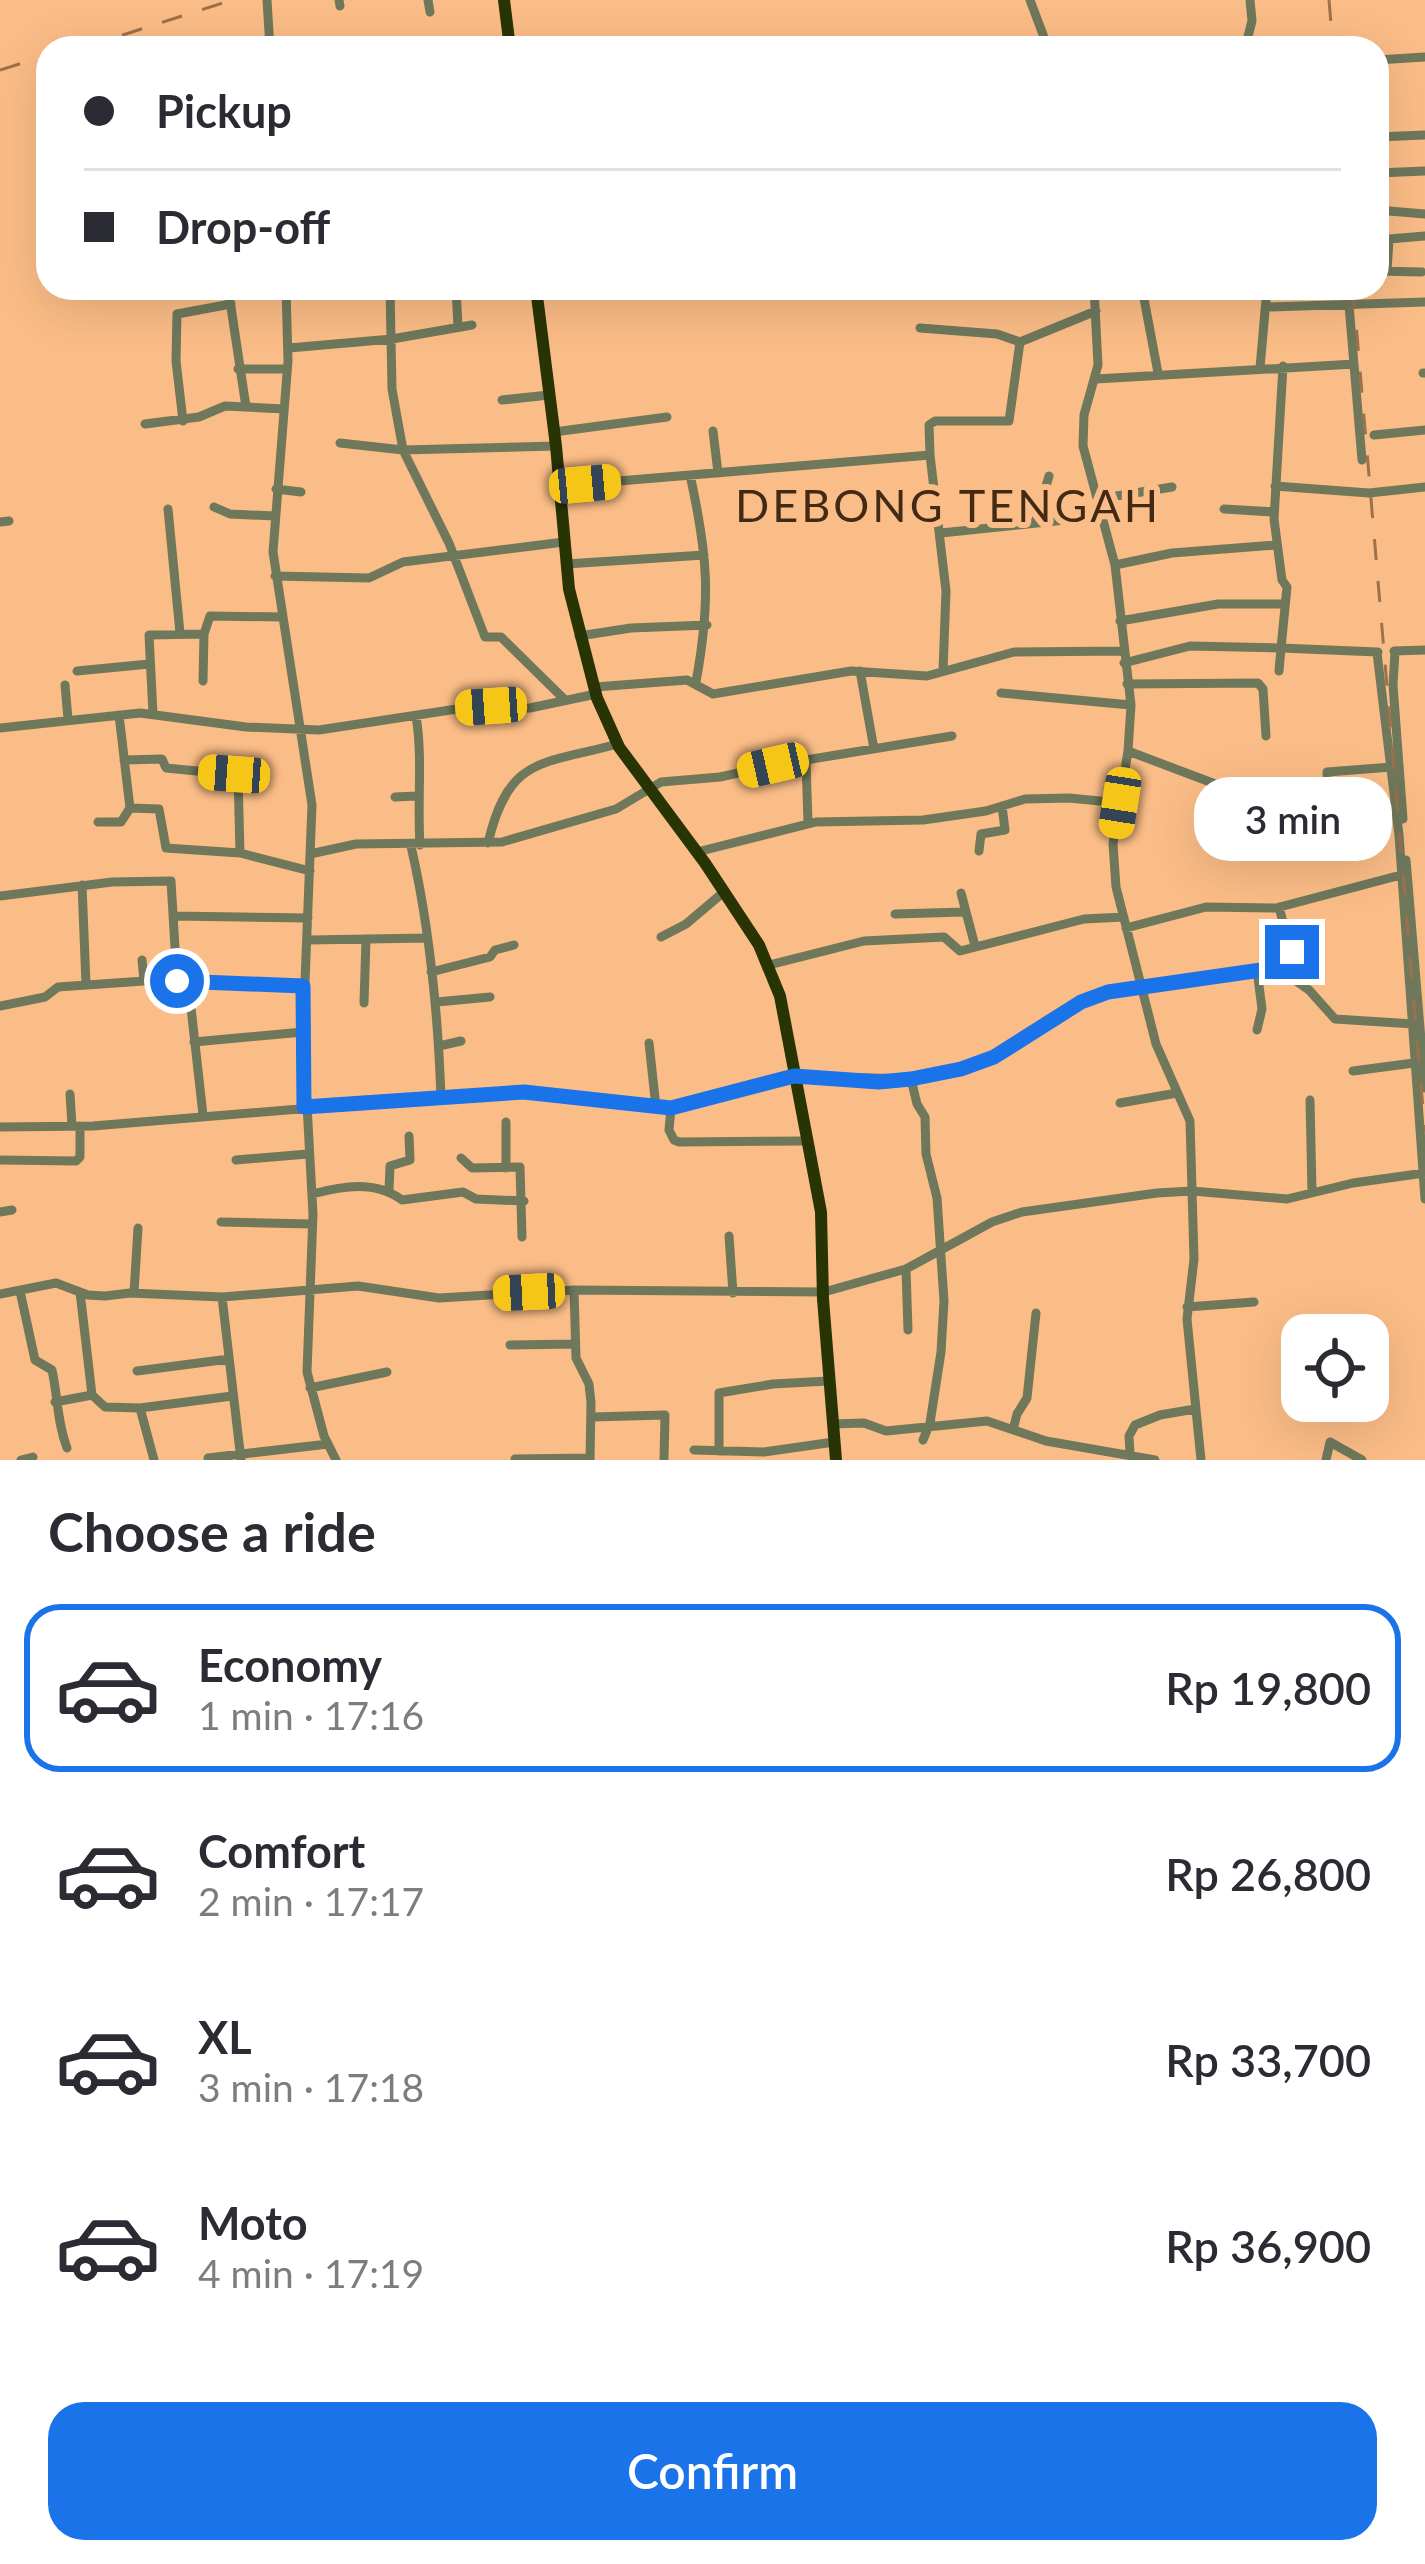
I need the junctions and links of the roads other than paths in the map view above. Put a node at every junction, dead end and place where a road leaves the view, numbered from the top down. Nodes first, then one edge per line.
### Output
1 (267, 0) edge
2 (504, 0) edge
3 (1044, 0) edge
4 (1250, 0) edge
5 (1031, 2) edge
6 (269, 36) edge
7 (508, 36) edge
8 (1044, 36) edge
9 (1249, 36) edge
10 (1425, 57) edge
11 (1389, 58) edge
12 (1425, 135) edge
13 (1389, 136) edge
14 (1425, 171) edge
15 (1389, 172) edge
16 (1389, 211) edge
17 (1425, 214) edge
18 (1425, 236) edge
19 (1389, 239) edge
20 (1393, 239) junction
21 (1389, 244) edge
22 (1389, 271) edge
23 (1422, 272) dead end
24 (231, 300) edge
25 (287, 300) edge
26 (390, 300) edge
27 (457, 300) edge
28 (537, 300) edge
29 (1095, 300) edge
30 (1144, 300) edge
31 (1267, 300) edge
32 (1425, 302) edge
33 (231, 304) junction
34 (1349, 305) junction
35 (1267, 307) junction
36 (1096, 311) junction
37 (472, 325) dead end
38 (458, 327) junction
39 (920, 328) dead end
40 (392, 339) junction
41 (1020, 342) junction
42 (289, 348) junction
43 (1354, 364) junction
44 (1283, 366) junction
45 (1260, 368) junction
46 (238, 369) junction
47 (287, 369) junction
48 (1158, 373) junction
49 (1096, 379) junction
50 (548, 395) junction
51 (502, 400) dead end
52 (246, 407) junction
53 (284, 409) junction
54 (667, 417) dead end
55 (183, 421) junction
56 (145, 424) dead end
57 (1425, 430) edge
58 (712, 431) dead end
59 (1374, 435) dead end
60 (555, 439) junction
61 (340, 443) dead end
62 (403, 449) junction
63 (930, 455) junction
64 (1362, 460) dead end
65 (718, 473) junction
66 (690, 475) junction
67 (1049, 476) dead end
68 (559, 486) junction
69 (1275, 486) junction
70 (1172, 487) dead end
71 (1425, 487) edge
72 (276, 489) junction
73 (301, 492) dead end
74 (1098, 499) junction
75 (214, 508) dead end
76 (168, 509) dead end
77 (1225, 509) dead end
78 (1274, 512) junction
79 (274, 516) junction
80 (1103, 516) junction
81 (1035, 523) junction
82 (941, 533) junction
83 (564, 542) junction
84 (1276, 545) junction
85 (704, 555) junction
86 (455, 558) junction
87 (566, 564) junction
88 (1115, 565) junction
89 (275, 576) junction
90 (1285, 604) junction
91 (281, 617) junction
92 (1120, 621) junction
93 (707, 625) junction
94 (180, 633) junction
95 (204, 634) junction
96 (578, 636) junction
97 (1281, 648) junction
98 (1425, 650) edge
99 (1122, 651) junction
100 (1395, 651) junction
101 (1377, 652) junction
102 (1124, 663) junction
103 (149, 664) junction
104 (77, 671) dead end
105 (860, 671) junction
106 (943, 671) junction
107 (1279, 671) dead end
108 (203, 681) dead end
109 (695, 682) junction
110 (1127, 684) junction
111 (64, 685) dead end
112 (595, 691) junction
113 (1001, 693) dead end
114 (564, 699) junction
115 (1131, 705) junction
116 (153, 714) junction
117 (119, 715) junction
118 (416, 716) junction
119 (68, 719) junction
120 (0, 728) edge
121 (298, 728) junction
122 (952, 736) dead end
123 (1266, 736) dead end
124 (617, 744) junction
125 (874, 749) junction
126 (1128, 752) junction
127 (124, 760) junction
128 (773, 765) dead end
129 (1392, 767) junction
130 (650, 789) junction
131 (416, 796) junction
132 (395, 797) dead end
133 (1120, 803) junction
134 (1002, 806) junction
135 (130, 808) junction
136 (1329, 810) junction
137 (1342, 810) dead end
138 (98, 822) dead end
139 (808, 823) junction
140 (488, 843) junction
141 (416, 846) junction
142 (979, 851) dead end
143 (698, 852) junction
144 (240, 853) junction
145 (310, 854) junction
146 (310, 871) junction
147 (1409, 874) junction
148 (82, 885) junction
149 (725, 891) junction
150 (961, 892) dead end
151 (0, 896) edge
152 (1279, 907) junction
153 (964, 913) junction
154 (895, 914) dead end
155 (174, 916) junction
156 (308, 918) junction
157 (1125, 922) junction
158 (661, 937) dead end
159 (427, 938) junction
160 (367, 939) junction
161 (308, 940) junction
162 (514, 946) dead end
163 (975, 946) junction
164 (142, 960) dead end
165 (769, 965) junction
166 (1276, 967) junction
167 (1257, 970) junction
168 (430, 972) junction
169 (183, 981) junction
170 (144, 982) junction
171 (86, 984) junction
172 (1143, 985) junction
173 (303, 986) junction
174 (490, 997) dead end
175 (437, 1002) junction
176 (364, 1003) dead end
177 (0, 1006) edge
178 (1419, 1024) edge
179 (1256, 1030) dead end
180 (303, 1032) junction
181 (461, 1041) dead end
182 (194, 1042) junction
183 (649, 1043) dead end
184 (439, 1046) junction
185 (1414, 1063) junction
186 (1353, 1071) dead end
187 (794, 1076) junction
188 (911, 1079) junction
189 (1425, 1088) edge
190 (1177, 1093) junction
191 (70, 1094) dead end
192 (440, 1098) junction
193 (1310, 1100) dead end
194 (1120, 1102) dead end
195 (304, 1107) junction
196 (656, 1107) junction
197 (671, 1108) junction
198 (203, 1115) junction
199 (506, 1122) dead end
200 (0, 1126) edge
201 (76, 1126) junction
202 (409, 1136) dead end
203 (807, 1141) junction
204 (308, 1154) junction
205 (461, 1158) dead end
206 (0, 1160) edge
207 (236, 1160) dead end
208 (506, 1168) junction
209 (1424, 1174) edge
210 (389, 1190) junction
211 (1192, 1191) junction
212 (1312, 1192) junction
213 (311, 1194) junction
214 (1425, 1199) edge
215 (524, 1201) junction
216 (221, 1222) dead end
217 (312, 1224) junction
218 (139, 1228) dead end
219 (729, 1236) dead end
220 (522, 1237) dead end
221 (940, 1253) junction
222 (905, 1269) junction
223 (574, 1289) junction
224 (20, 1291) junction
225 (80, 1292) junction
226 (309, 1292) junction
227 (824, 1292) junction
228 (134, 1293) junction
229 (0, 1294) edge
230 (733, 1294) junction
231 (221, 1297) junction
232 (1254, 1302) dead end
233 (1187, 1307) junction
234 (1036, 1313) dead end
235 (908, 1330) dead end
236 (575, 1344) junction
237 (510, 1346) dead end
238 (229, 1359) junction
239 (137, 1371) dead end
240 (387, 1372) dead end
241 (828, 1381) junction
242 (310, 1388) junction
243 (92, 1395) junction
244 (232, 1396) junction
245 (56, 1402) junction
246 (140, 1408) junction
247 (1195, 1409) junction
248 (592, 1417) junction
249 (832, 1424) junction
250 (929, 1425) junction
251 (1013, 1430) junction
252 (923, 1440) dead end
253 (834, 1442) junction
254 (328, 1444) junction
255 (67, 1448) dead end
256 (694, 1450) dead end
257 (719, 1451) junction
258 (1130, 1454) junction
259 (208, 1458) edge
260 (241, 1458) edge
261 (515, 1459) edge
262 (590, 1459) edge
263 (154, 1460) edge
264 (336, 1460) edge
265 (664, 1460) edge
266 (836, 1460) edge
267 (1155, 1460) edge
268 (1201, 1460) edge
269 (1326, 1460) edge
270 (1362, 1460) edge

1 - 6 street
2 - 7 main road
3 - 5 street
4 - 9 street
5 - 8 street
10 - 11 street
12 - 13 street
14 - 15 street
16 - 17 street
18 - 20 street
19 - 20 street
20 - 21 street
22 - 23 street
24 - 33 street
25 - 42 street
26 - 40 street
27 - 38 street
28 - 50 main road
29 - 36 street
30 - 48 street
31 - 35 street
32 - 34 street
33 - 46 street
33 - 55 street
34 - 35 street
34 - 43 street
35 - 45 street
36 - 41 street
36 - 49 street
37 - 38 street
38 - 40 street
39 - 41 street
40 - 42 street
40 - 62 street
41 - 63 street
42 - 47 street
43 - 44 street
43 - 64 street
44 - 45 street
44 - 69 street
45 - 48 street
46 - 47 street
46 - 52 street
47 - 53 street
48 - 49 street
49 - 74 street
50 - 51 street
50 - 60 main road
52 - 53 street
52 - 55 street
53 - 72 street
54 - 60 street
55 - 56 street
57 - 59 street
58 - 65 street
60 - 62 street
60 - 68 main road
61 - 62 street
62 - 86 street
63 - 65 street
63 - 82 street
65 - 66 street
66 - 68 street
66 - 85 street
67 - 81 street
68 - 83 main road
69 - 71 street
69 - 78 street
70 - 74 street
72 - 73 street
72 - 79 street
74 - 80 street
75 - 79 street
76 - 94 street
77 - 78 street
78 - 84 street
79 - 89 street
80 - 81 street
80 - 88 street
81 - 82 street
82 - 106 street
83 - 86 street
83 - 87 main road
84 - 88 street
84 - 90 street
85 - 87 street
85 - 93 street
86 - 89 street
86 - 114 street
87 - 96 main road
88 - 92 street
89 - 91 street
90 - 92 street
90 - 97 street
91 - 95 street
91 - 121 street
92 - 99 street
93 - 96 street
93 - 109 street
94 - 95 street
94 - 103 street
95 - 108 street
96 - 112 main road
97 - 101 street
97 - 102 street
97 - 107 street
98 - 100 street
99 - 102 street
99 - 106 street
100 - 101 street
100 - 147 street
101 - 129 street
102 - 110 street
103 - 104 street
103 - 116 street
105 - 106 street
105 - 109 street
105 - 125 street
109 - 112 street
110 - 115 street
110 - 123 street
111 - 119 street
112 - 114 street
112 - 124 main road
113 - 115 street
114 - 118 street
115 - 126 street
116 - 117 street
116 - 121 street
117 - 119 street
117 - 127 street
118 - 121 street
118 - 131 street
119 - 120 street
121 - 145 street
122 - 125 street
124 - 130 main road
124 - 140 street
125 - 139 street
126 - 133 street
126 - 136 street
127 - 135 street
127 - 144 street
128 - 130 street
129 - 136 street
129 - 147 street
130 - 140 street
130 - 143 main road
131 - 132 street
131 - 141 street
133 - 134 street
133 - 157 street
134 - 139 street
134 - 142 street
135 - 138 street
135 - 144 street
136 - 137 street
139 - 143 street
140 - 141 street
141 - 145 street
141 - 159 street
143 - 149 main road
144 - 146 street
145 - 146 street
146 - 156 street
147 - 152 street
147 - 178 street
148 - 151 street
148 - 155 street
148 - 171 street
149 - 158 street
149 - 165 main road
150 - 153 street
152 - 157 street
152 - 166 street
153 - 154 street
153 - 163 street
155 - 156 street
155 - 169 street
156 - 161 street
157 - 163 street
157 - 172 street
159 - 160 street
159 - 168 street
160 - 161 street
160 - 176 street
161 - 173 street
162 - 168 street
163 - 165 street
164 - 170 street
165 - 187 main road
166 - 167 street
166 - 178 street
167 - 172 street
167 - 179 street
168 - 175 street
169 - 170 street
169 - 173 street
169 - 182 street
170 - 171 street
171 - 177 street
172 - 188 street
172 - 190 street
173 - 180 street
174 - 175 street
175 - 184 street
178 - 185 street
178 - 189 street
180 - 182 street
180 - 195 street
181 - 184 street
182 - 198 street
183 - 196 street
184 - 192 street
185 - 186 street
185 - 209 street
187 - 188 street
187 - 197 street
187 - 203 main road
188 - 221 street
190 - 194 street
190 - 211 street
191 - 201 street
192 - 195 street
192 - 196 street
193 - 212 street
195 - 198 street
195 - 204 street
196 - 197 street
197 - 203 street
198 - 201 street
199 - 208 street
200 - 201 street
201 - 206 street
202 - 210 street
203 - 227 main road
204 - 207 street
204 - 213 street
205 - 208 street
208 - 215 street
209 - 212 street
209 - 214 street
210 - 213 street
210 - 215 street
211 - 212 street
211 - 221 street
211 - 233 street
213 - 217 street
215 - 220 street
216 - 217 street
217 - 226 street
218 - 228 street
219 - 230 street
221 - 222 street
221 - 250 street
222 - 227 street
222 - 235 street
223 - 226 street
223 - 230 street
223 - 236 street
224 - 225 street
224 - 229 street
224 - 245 street
225 - 228 street
225 - 243 street
226 - 231 street
226 - 242 street
227 - 230 street
227 - 241 main road
228 - 231 street
231 - 238 street
232 - 233 street
233 - 247 street
234 - 251 street
236 - 237 street
236 - 248 street
238 - 239 street
238 - 244 street
240 - 242 street
241 - 249 main road
241 - 257 street
242 - 254 street
243 - 245 street
243 - 246 street
244 - 246 street
244 - 260 street
245 - 255 street
246 - 263 street
247 - 258 street
247 - 268 street
248 - 262 street
248 - 265 street
249 - 250 street
249 - 253 main road
250 - 251 street
250 - 252 street
251 - 258 street
253 - 257 street
253 - 266 main road
254 - 260 street
254 - 264 street
256 - 257 street
258 - 267 street
259 - 260 street
261 - 262 street
269 - 270 street

